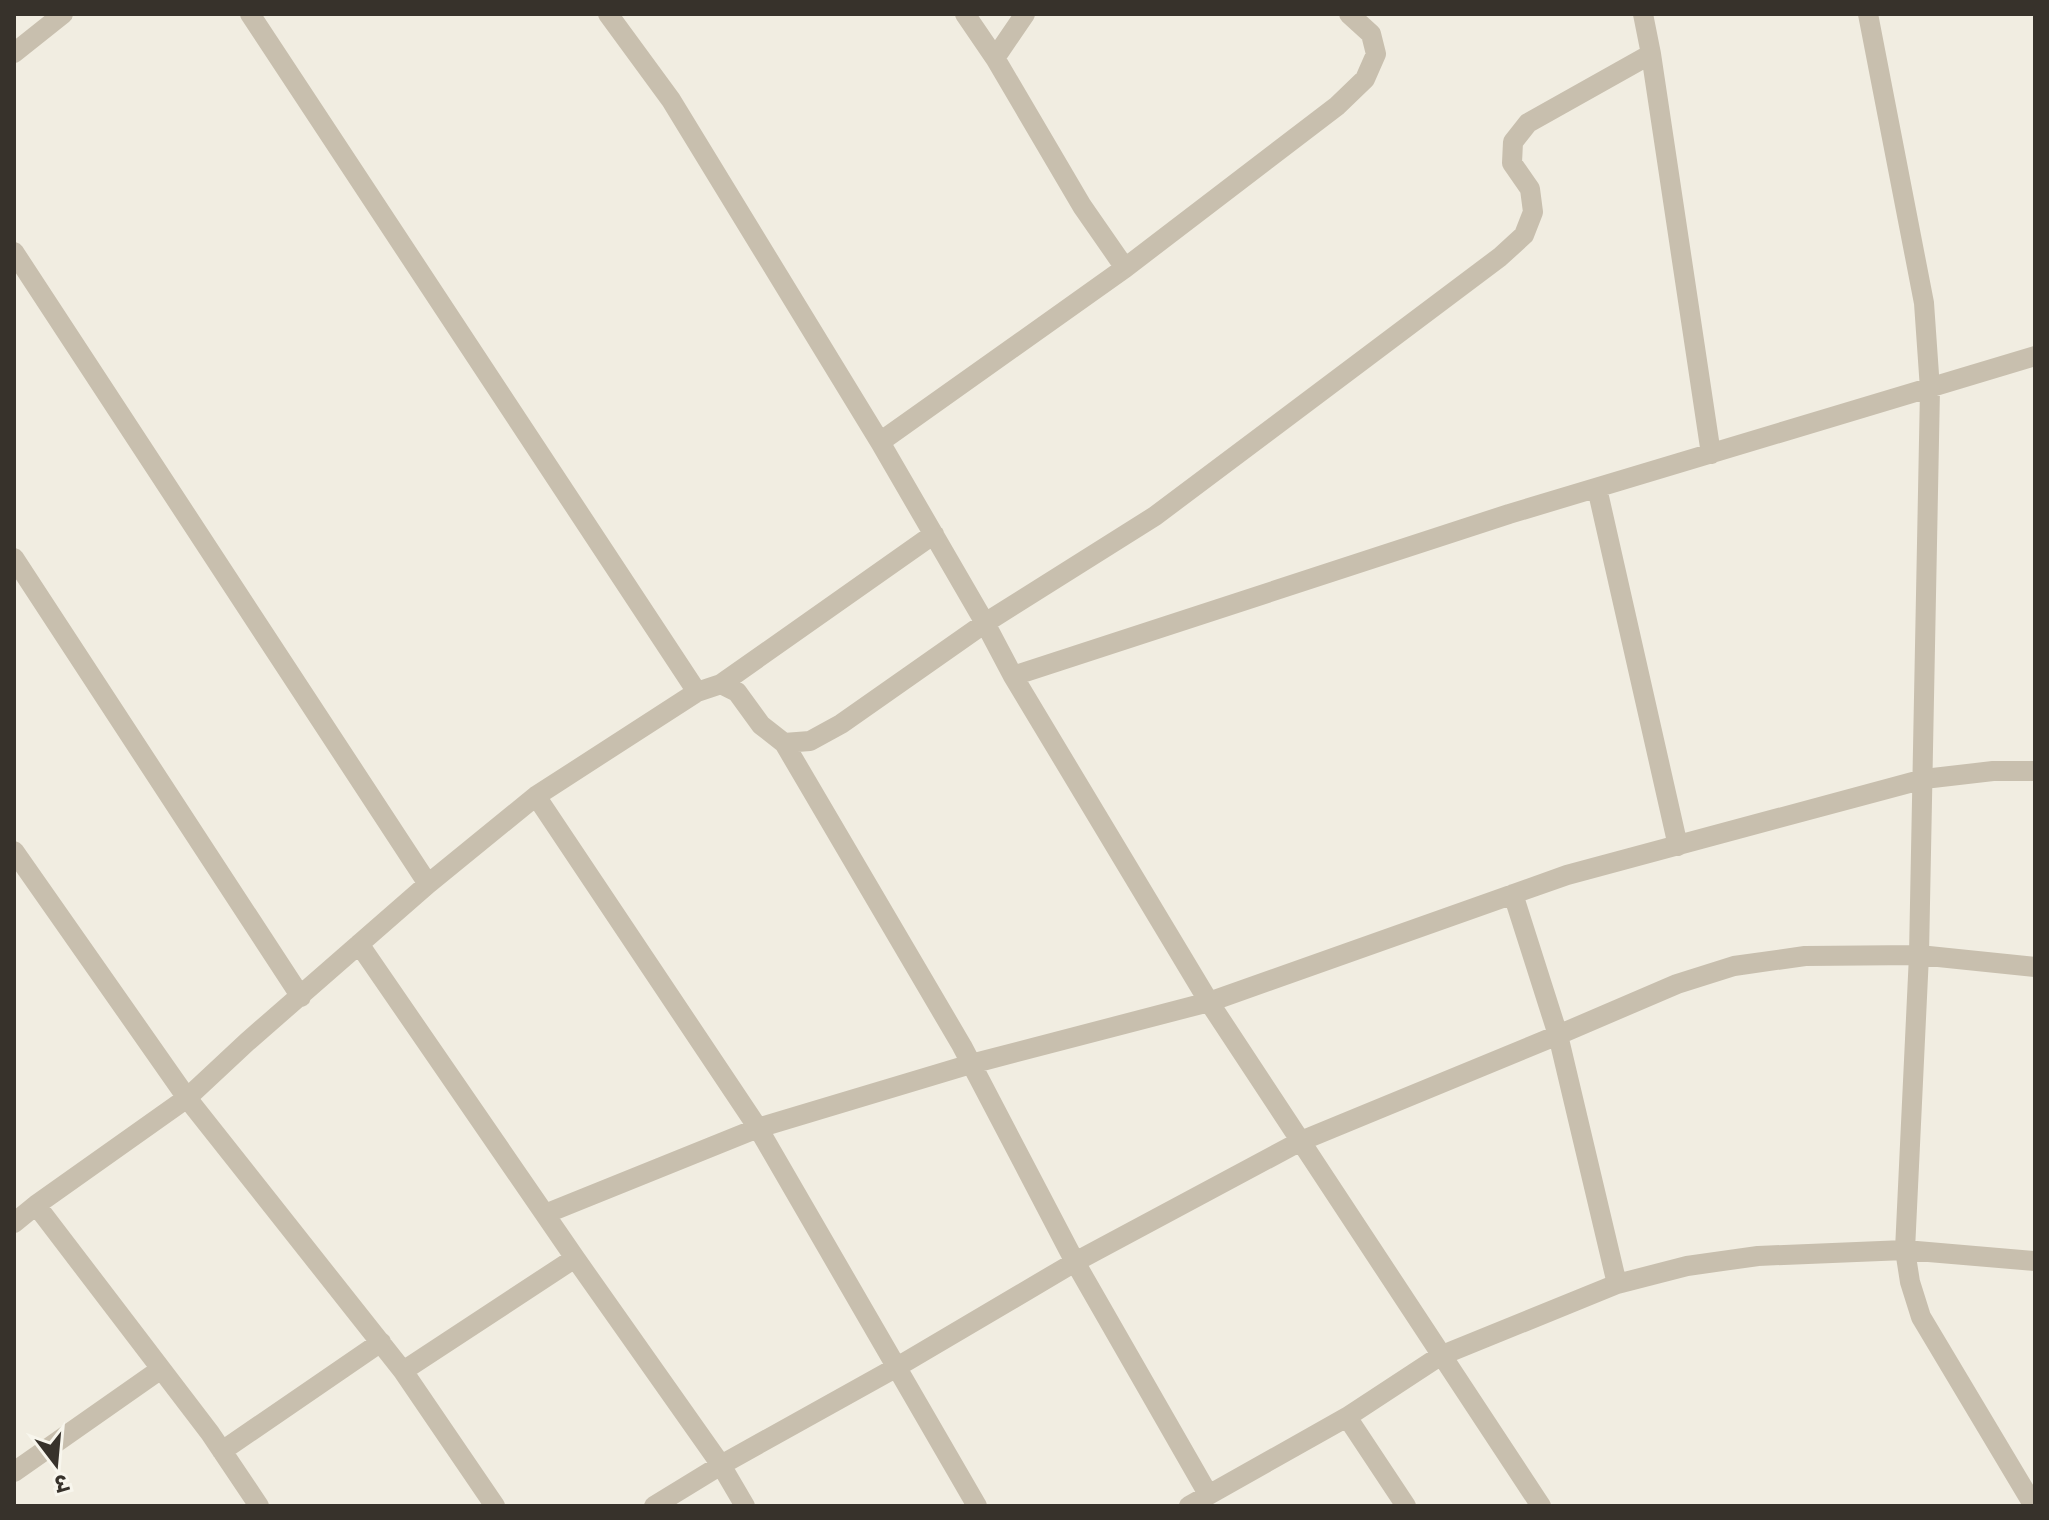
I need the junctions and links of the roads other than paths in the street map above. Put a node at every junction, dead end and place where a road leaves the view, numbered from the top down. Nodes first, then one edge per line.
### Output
1 (63, 14) edge
2 (250, 14) edge
3 (608, 14) edge
4 (965, 14) edge
5 (1025, 14) edge
6 (1349, 14) edge
7 (1643, 14) edge
8 (1868, 14) edge
9 (14, 53) edge
10 (1651, 54) junction
11 (995, 58) junction
12 (14, 252) edge
13 (1125, 268) junction
14 (2035, 356) edge
15 (1930, 389) junction
16 (880, 442) junction
17 (1711, 454) junction
18 (1597, 488) junction
19 (934, 534) junction
20 (14, 558) edge
21 (985, 623) junction
22 (1013, 676) junction
23 (721, 684) junction
24 (697, 692) junction
25 (784, 743) junction
26 (2035, 771) edge
27 (1924, 779) junction
28 (536, 796) junction
29 (1678, 846) junction
30 (14, 851) edge
31 (428, 884) junction
32 (1513, 894) junction
33 (359, 944) junction
34 (1919, 955) junction
35 (2035, 967) edge
36 (301, 997) junction
37 (1209, 1002) junction
38 (1558, 1035) junction
39 (971, 1064) junction
40 (187, 1098) junction
41 (758, 1128) junction
42 (1301, 1141) junction
43 (36, 1205) junction
44 (545, 1214) junction
45 (14, 1223) edge
46 (1905, 1250) junction
47 (575, 1258) junction
48 (2035, 1261) edge
49 (1075, 1262) junction
50 (1617, 1284) junction
51 (381, 1342) junction
52 (1440, 1356) junction
53 (897, 1367) junction
54 (161, 1369) junction
55 (403, 1371) junction
56 (1347, 1417) junction
57 (222, 1451) junction
58 (721, 1465) junction
59 (14, 1472) edge
60 (1208, 1494) junction
61 (259, 1506) edge
62 (495, 1506) edge
63 (654, 1506) edge
64 (745, 1506) edge
65 (977, 1506) edge
66 (1189, 1506) edge
67 (1406, 1506) edge
68 (1541, 1506) edge
69 (2034, 1506) edge

1 - 9 street
2 - 24 street
3 - 16 street
4 - 11 street
5 - 11 street
6 - 13 street
7 - 10 street
8 - 15 street
10 - 17 street
10 - 21 street
11 - 13 street
12 - 31 street
13 - 16 street
14 - 15 street
15 - 17 street
15 - 27 street
16 - 19 street
17 - 18 street
18 - 22 street
18 - 29 street
19 - 21 street
19 - 23 street
20 - 36 street
21 - 22 street
21 - 25 street
22 - 37 street
23 - 24 street
23 - 25 street
24 - 28 street
25 - 39 street
26 - 27 street
27 - 29 street
27 - 34 street
28 - 31 street
28 - 41 street
29 - 32 street
30 - 40 street
31 - 33 street
32 - 37 street
32 - 38 street
33 - 36 street
33 - 44 street
34 - 35 street
34 - 38 street
34 - 46 street
36 - 40 street
37 - 39 street
37 - 42 street
38 - 42 street
38 - 50 street
39 - 41 street
39 - 49 street
40 - 43 street
40 - 51 street
41 - 44 street
41 - 53 street
42 - 49 street
42 - 52 street
43 - 45 street
43 - 54 street
44 - 47 street
46 - 48 street
46 - 50 street
46 - 69 street
47 - 55 street
47 - 58 street
49 - 53 street
49 - 60 street
50 - 52 street
51 - 55 street
51 - 57 street
52 - 56 street
52 - 68 street
53 - 58 street
53 - 65 street
54 - 57 street
54 - 59 street
55 - 62 street
56 - 60 street
56 - 67 street
57 - 61 street
58 - 63 street
58 - 64 street
60 - 66 street

